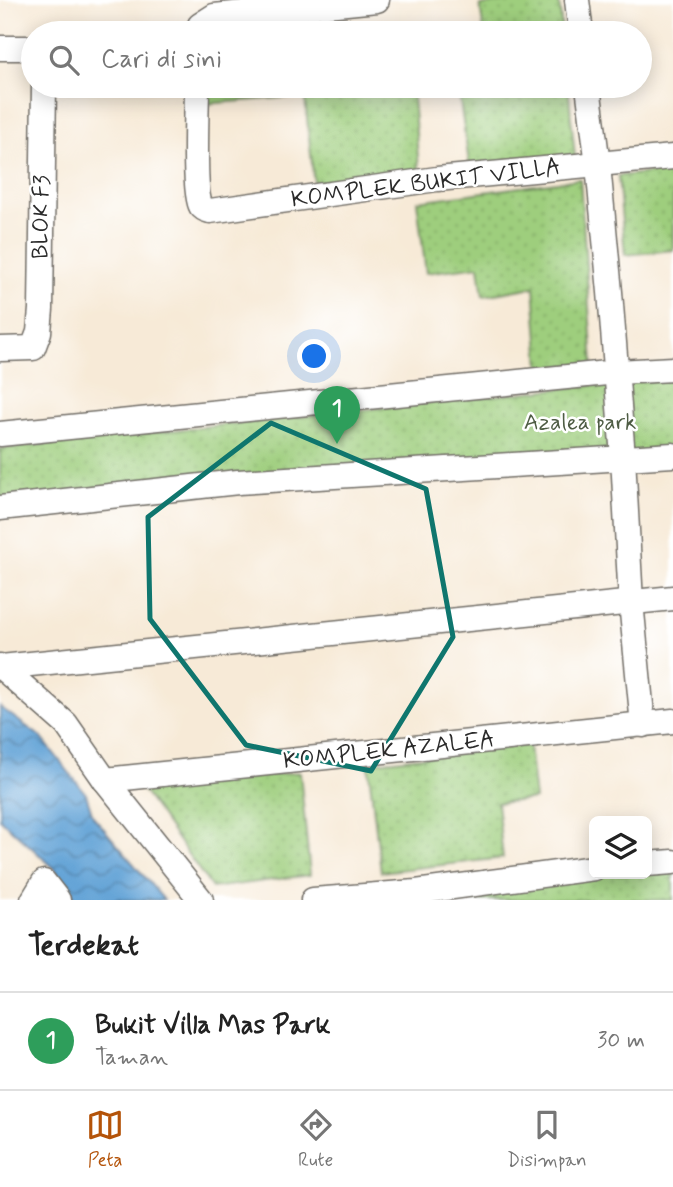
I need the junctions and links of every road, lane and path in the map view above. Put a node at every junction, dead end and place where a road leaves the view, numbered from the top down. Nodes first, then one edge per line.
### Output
1 (377, 0) edge
2 (577, 0) edge
3 (208, 21) edge
4 (580, 21) edge
5 (0, 48) edge
6 (21, 48) edge
7 (44, 98) edge
8 (197, 98) edge
9 (590, 98) edge
10 (673, 157) edge
11 (598, 165) junction
12 (0, 349) edge
13 (673, 369) edge
14 (617, 373) junction
15 (0, 434) edge
16 (673, 454) edge
17 (623, 457) junction
18 (0, 508) edge
19 (673, 598) edge
20 (631, 602) junction
21 (0, 666) edge
22 (673, 721) edge
23 (643, 724) junction
24 (105, 780) junction
25 (673, 862) edge
26 (652, 864) edge
27 (589, 869) edge
28 (201, 900) edge
29 (313, 900) edge

1 - 3 street
2 - 4 street
5 - 6 street
7 - 12 street, BLOK F3
8 - 11 street, KOMPLEK BUKIT VILLA
9 - 11 street
10 - 11 street, KOMPLEK BUKIT VILLA
11 - 14 street
13 - 14 street
14 - 15 street
14 - 17 street
16 - 17 street
17 - 18 street
17 - 20 street
19 - 20 street
20 - 21 street
20 - 23 street
21 - 24 street
22 - 23 street, KOMPLEK AZALEA
23 - 24 street, KOMPLEK AZALEA
24 - 28 street
25 - 26 street
27 - 29 street

